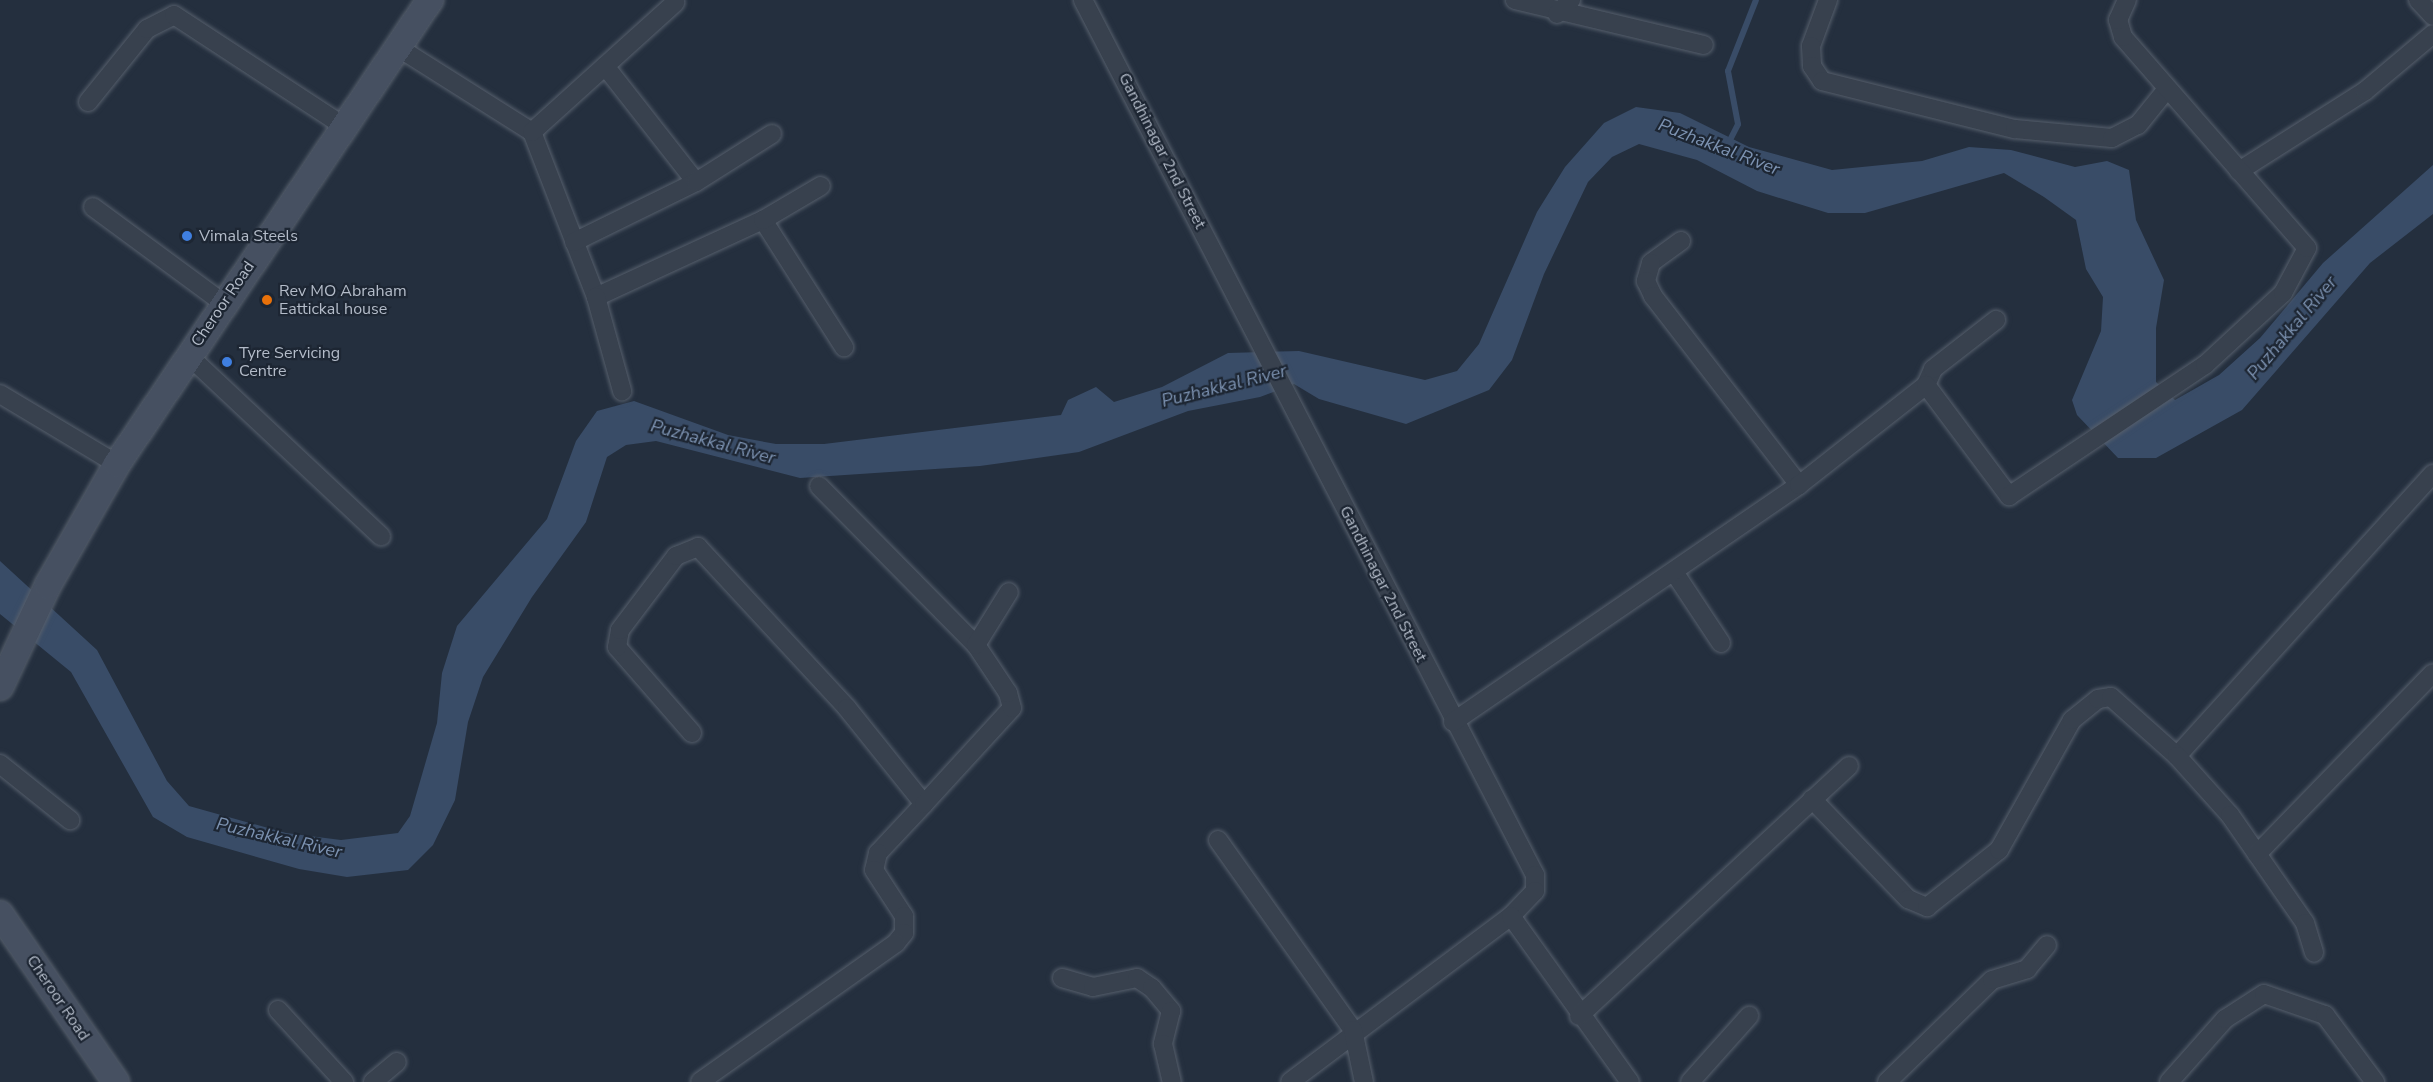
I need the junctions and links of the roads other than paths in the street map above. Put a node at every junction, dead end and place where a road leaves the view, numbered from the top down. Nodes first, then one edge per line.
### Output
1 (430, 0) edge
2 (1083, 0) edge
3 (1515, 0) edge
4 (1570, 0) edge
5 (1828, 0) edge
6 (2127, 0) edge
7 (2418, 0) edge
8 (675, 3) dead end
9 (1557, 14) junction
10 (2433, 16) edge
11 (2433, 34) edge
12 (1704, 45) dead end
13 (399, 48) junction
14 (605, 66) junction
15 (2167, 89) junction
16 (88, 102) dead end
17 (345, 127) junction
18 (532, 132) junction
19 (772, 134) dead end
20 (2239, 171) junction
21 (696, 182) junction
22 (821, 186) dead end
23 (93, 207) dead end
24 (763, 220) junction
25 (1682, 241) dead end
26 (574, 242) junction
27 (596, 297) junction
28 (223, 303) junction
29 (1996, 320) dead end
30 (844, 347) dead end
31 (188, 356) junction
32 (1926, 385) junction
33 (622, 391) dead end
34 (0, 394) edge
35 (117, 464) junction
36 (2433, 474) edge
37 (1800, 484) junction
38 (819, 486) dead end
39 (381, 536) dead end
40 (1674, 572) junction
41 (1009, 592) dead end
42 (1721, 643) dead end
43 (976, 645) junction
44 (2433, 673) edge
45 (0, 687) edge
46 (1454, 722) junction
47 (692, 733) dead end
48 (2177, 756) junction
49 (0, 764) edge
50 (1849, 766) dead end
51 (1812, 799) junction
52 (924, 804) junction
53 (70, 819) dead end
54 (1218, 840) dead end
55 (2257, 854) junction
56 (0, 914) edge
57 (1511, 916) junction
58 (2047, 945) dead end
59 (2314, 953) dead end
60 (1062, 978) dead end
61 (278, 1010) dead end
62 (1579, 1016) junction
63 (1749, 1016) dead end
64 (1353, 1030) junction
65 (397, 1062) dead end
66 (116, 1082) edge
67 (344, 1082) edge
68 (373, 1082) edge
69 (700, 1082) edge
70 (1172, 1082) edge
71 (1290, 1082) edge
72 (1364, 1082) edge
73 (1630, 1082) edge
74 (1690, 1082) edge
75 (1887, 1082) edge
76 (2169, 1082) edge
77 (2375, 1082) edge

1 - 13 main road, Cheroor Road
2 - 46 street, Gandhinagar 2nd Street
3 - 9 street
4 - 9 street
5 - 15 street
6 - 15 street
7 - 10 street
8 - 14 street
9 - 12 street
11 - 20 street
13 - 17 main road, Cheroor Road
13 - 18 street
14 - 18 street
14 - 21 street
15 - 20 street
16 - 17 street
17 - 28 main road, Cheroor Road
18 - 26 street
19 - 21 street
20 - 32 street
21 - 26 street
22 - 24 street
23 - 28 street
24 - 27 street
24 - 30 street
25 - 37 street
26 - 27 street
27 - 33 street
28 - 31 main road, Cheroor Road
29 - 32 street
31 - 35 main road, Cheroor Road
31 - 39 street
32 - 37 street
34 - 35 street
35 - 45 main road, Cheroor Road
36 - 48 street
37 - 40 street
38 - 43 street
40 - 42 street
40 - 46 street
41 - 43 street
43 - 52 street
44 - 55 street
46 - 57 street, Gandhinagar 2nd Street
47 - 52 street
48 - 51 street
48 - 55 street
49 - 53 street
50 - 51 street
51 - 62 street
52 - 69 street
54 - 64 street
55 - 59 street
56 - 66 main road, Cheroor Road
57 - 62 street
57 - 64 street, Gandhinagar 2nd Street
58 - 75 street
60 - 70 street
61 - 67 street
62 - 73 street
63 - 74 street
64 - 71 street, Gandhinagar 2nd Street
64 - 72 street
65 - 68 street
76 - 77 street

